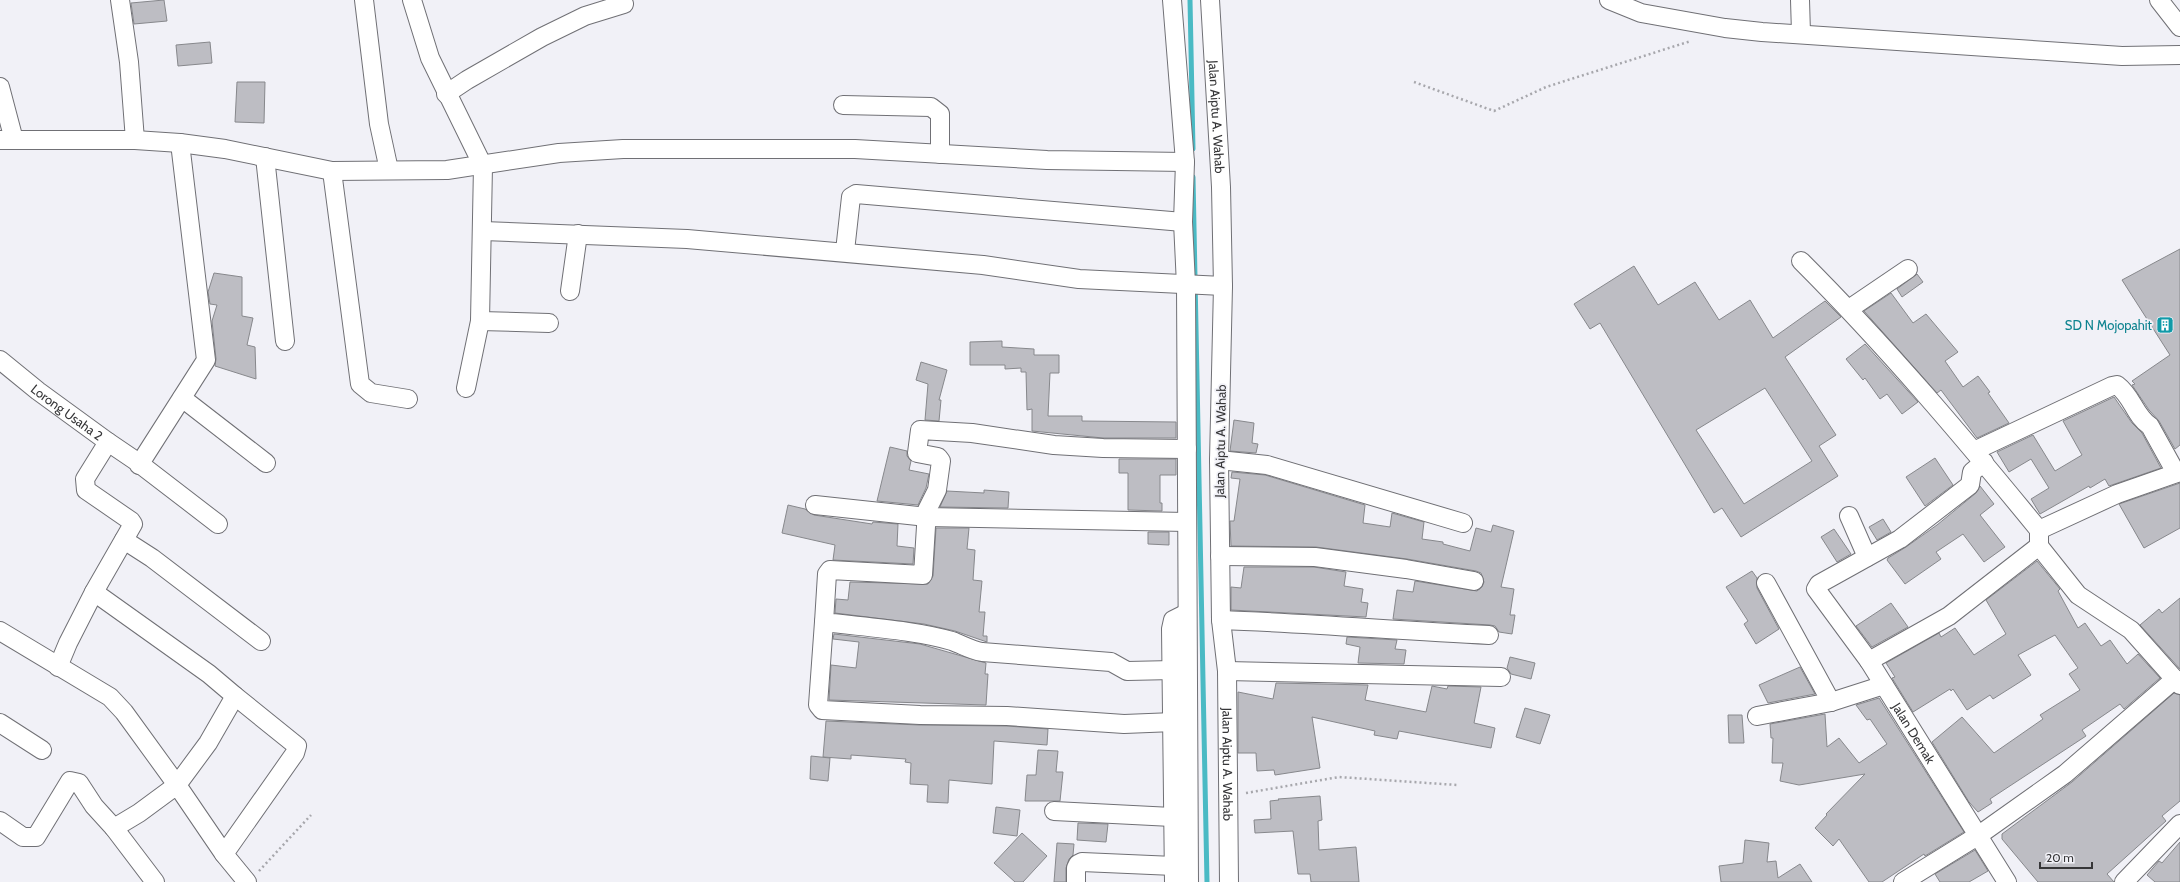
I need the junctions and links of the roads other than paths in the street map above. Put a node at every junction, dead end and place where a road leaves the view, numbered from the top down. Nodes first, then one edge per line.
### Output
1 (120, 0) edge
2 (364, 0) edge
3 (412, 0) edge
4 (1172, 0) edge
5 (1210, 0) edge
6 (1609, 0) edge
7 (1800, 0) edge
8 (2159, 0) edge
9 (624, 4) dead end
10 (2180, 27) edge
11 (1801, 33) junction
12 (2180, 55) edge
13 (0, 87) edge
14 (446, 94) junction
15 (843, 105) dead end
16 (7, 140) edge
17 (135, 140) junction
18 (180, 143) junction
19 (940, 154) junction
20 (265, 157) junction
21 (1185, 162) junction
22 (483, 166) junction
23 (389, 170) junction
24 (332, 171) junction
25 (1183, 222) junction
26 (483, 231) junction
27 (578, 234) junction
28 (845, 251) junction
29 (1801, 261) dead end
30 (1908, 269) dead end
31 (1189, 285) junction
32 (1220, 286) junction
33 (570, 291) dead end
34 (1849, 309) junction
35 (480, 321) junction
36 (550, 323) dead end
37 (285, 341) dead end
38 (0, 360) edge
39 (466, 388) dead end
40 (182, 398) junction
41 (408, 399) dead end
42 (108, 442) junction
43 (1187, 449) junction
44 (1979, 456) junction
45 (1219, 460) junction
46 (266, 462) dead end
47 (139, 465) junction
48 (2178, 472) edge
49 (816, 505) dead end
50 (1849, 516) dead end
51 (926, 517) junction
52 (1187, 522) junction
53 (1464, 523) dead end
54 (218, 524) dead end
55 (2039, 538) junction
56 (124, 540) junction
57 (1220, 556) junction
58 (1867, 557) junction
59 (1474, 581) dead end
60 (1766, 583) dead end
61 (94, 592) junction
62 (1187, 613) junction
63 (1221, 620) junction
64 (824, 622) junction
65 (0, 631) edge
66 (1489, 635) dead end
67 (261, 641) dead end
68 (1869, 661) junction
69 (58, 667) junction
70 (1173, 670) junction
71 (1227, 671) junction
72 (1501, 677) dead end
73 (2177, 682) edge
74 (1884, 685) junction
75 (235, 696) junction
76 (1831, 702) junction
77 (1757, 716) dead end
78 (1174, 722) junction
79 (0, 723) edge
80 (42, 750) dead end
81 (177, 785) junction
82 (1054, 811) dead end
83 (1172, 817) junction
84 (0, 821) edge
85 (2180, 824) edge
86 (114, 828) junction
87 (1979, 835) junction
88 (224, 854) junction
89 (1174, 874) edge
90 (251, 879) edge
91 (155, 882) edge
92 (1076, 882) edge
93 (1189, 882) edge
94 (1229, 882) edge
95 (1903, 882) edge
96 (2007, 882) edge
97 (2124, 882) edge

1 - 17 street
2 - 23 street
3 - 14 street
4 - 21 street
5 - 32 street, Jalan Aiptu A. Wahab
6 - 11 street
7 - 11 street
8 - 10 street
9 - 14 street
11 - 12 street
13 - 16 street
14 - 22 street
15 - 19 street
16 - 17 street
17 - 18 street
18 - 20 street
18 - 40 street
19 - 21 street
19 - 22 street
20 - 24 street
20 - 37 street
21 - 25 street
22 - 23 street
22 - 26 street
23 - 24 street
24 - 41 street
25 - 28 street
25 - 31 street
26 - 27 street
26 - 35 street
27 - 28 street
27 - 33 street
28 - 31 street
29 - 34 street
30 - 34 street
31 - 32 street
31 - 43 street
32 - 45 street, Jalan Aiptu A. Wahab
34 - 44 street
35 - 36 street
35 - 39 street
38 - 42 street, Lorong Usaha 2
40 - 46 street
40 - 47 street
42 - 47 street
42 - 56 street, Lorong Usaha 2
43 - 51 street
43 - 52 street
44 - 48 street
44 - 55 street
44 - 58 street
45 - 53 street
45 - 57 street, Jalan Aiptu A. Wahab
47 - 54 street
48 - 55 street
49 - 51 street
50 - 58 street
51 - 52 street
51 - 64 street
52 - 62 street
55 - 68 street
55 - 73 street
56 - 61 street, Lorong Usaha 2
56 - 67 street
57 - 59 street
57 - 63 street, Jalan Aiptu A. Wahab
58 - 68 street, Jalan Demak
60 - 76 street
61 - 69 street, Lorong Usaha 2
61 - 75 street
62 - 70 street
62 - 93 street
63 - 66 street
63 - 71 street, Jalan Aiptu A. Wahab
64 - 70 street
64 - 78 street
65 - 69 street
68 - 74 street, Jalan Demak
69 - 81 street
70 - 78 street
71 - 72 street
71 - 94 street, Jalan Aiptu A. Wahab
73 - 87 street
74 - 76 street
74 - 87 street, Jalan Demak
75 - 81 street
75 - 88 street
76 - 77 street
78 - 83 street
79 - 80 street
81 - 86 street
81 - 88 street
82 - 83 street
83 - 89 street
84 - 86 street
85 - 97 street
86 - 91 street
87 - 95 street
87 - 96 street, Jalan Demak
88 - 90 street
89 - 92 street

